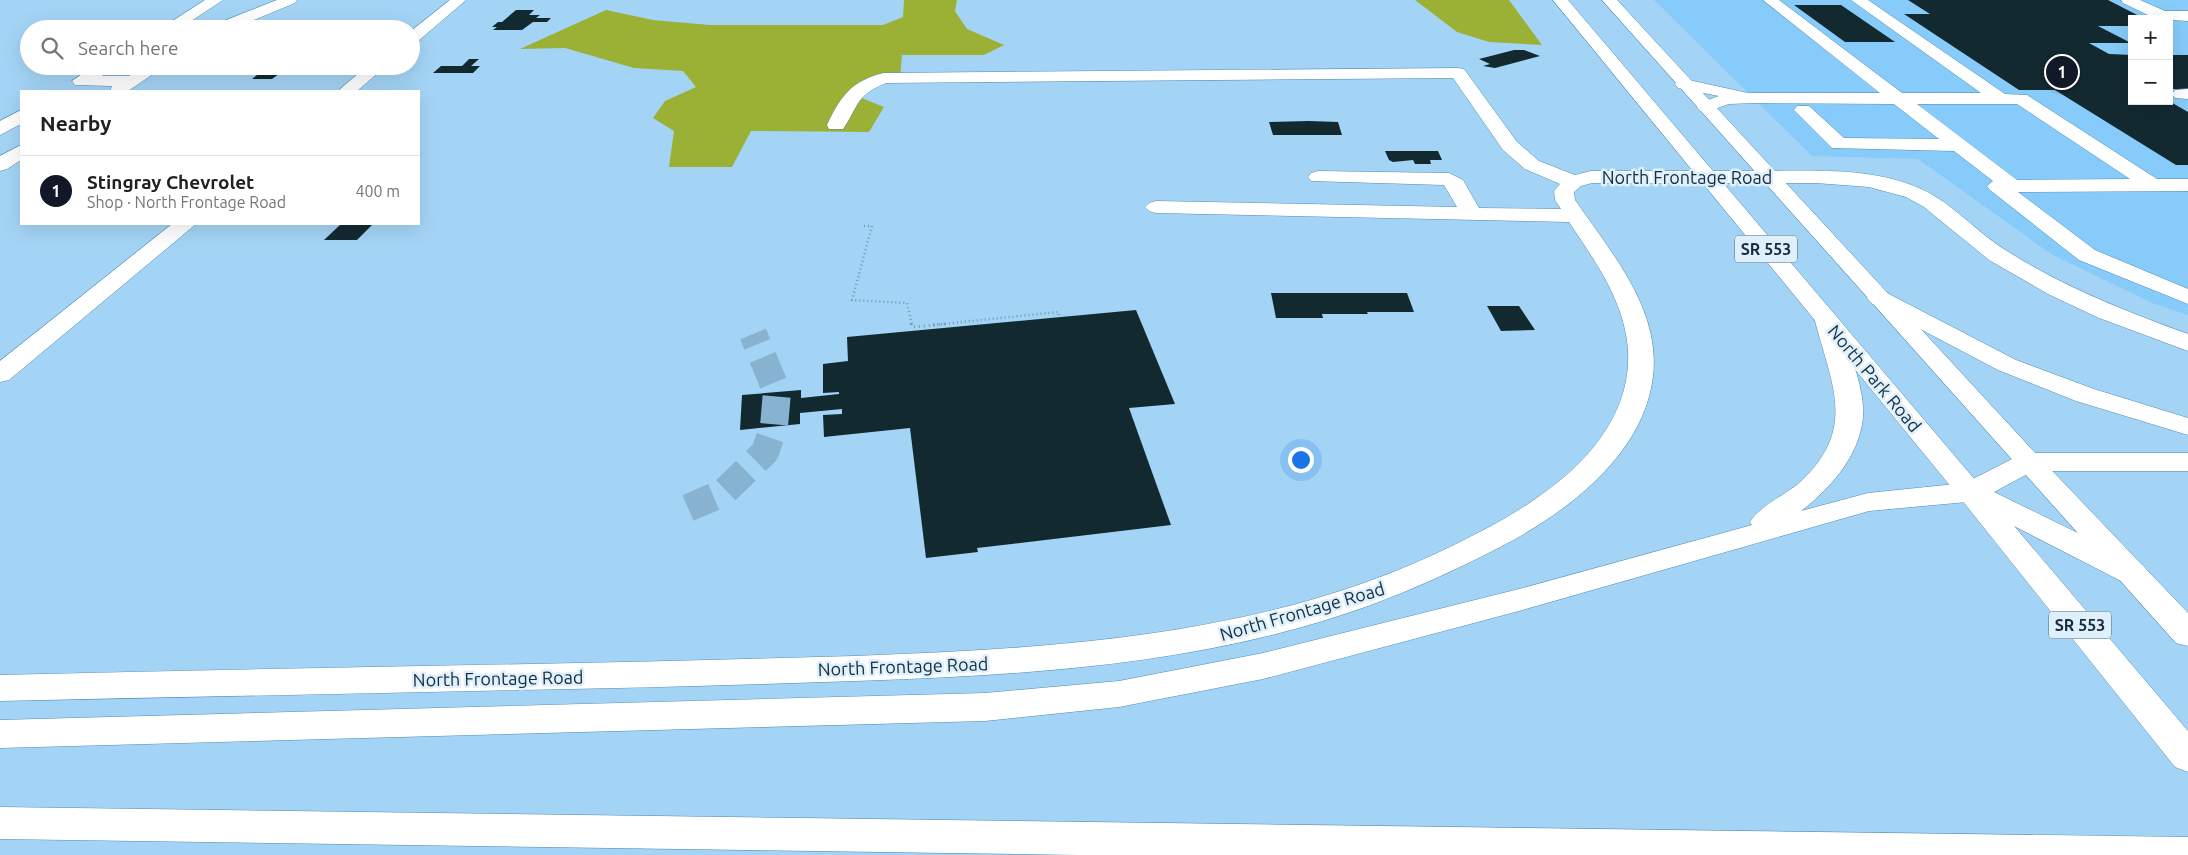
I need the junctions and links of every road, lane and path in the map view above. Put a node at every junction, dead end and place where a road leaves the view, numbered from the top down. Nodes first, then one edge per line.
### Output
1 (216, 0) edge
2 (290, 0) edge
3 (459, 0) edge
4 (1560, 0) edge
5 (1609, 0) edge
6 (1770, 0) edge
7 (1858, 0) edge
8 (2128, 0) edge
9 (2188, 16) edge
10 (183, 20) edge
11 (240, 20) edge
12 (420, 32) edge
13 (91, 75) edge
14 (143, 75) edge
15 (367, 75) edge
16 (1162, 76) junction
17 (81, 81) junction
18 (133, 81) junction
19 (1684, 84) junction
20 (66, 90) edge
21 (119, 90) edge
22 (348, 90) edge
23 (1165, 93) dead end
24 (1754, 98) junction
25 (1899, 98) junction
26 (2001, 99) junction
27 (1706, 107) junction
28 (1803, 110) dead end
29 (20, 117) edge
30 (836, 126) dead end
31 (0, 129) edge
32 (1959, 145) junction
33 (20, 152) edge
34 (0, 165) edge
35 (1706, 176) junction
36 (1318, 177) dead end
37 (1768, 177) junction
38 (1574, 182) junction
39 (2188, 185) edge
40 (2012, 186) junction
41 (2154, 186) junction
42 (1156, 208) dead end
43 (1471, 213) junction
44 (1575, 216) junction
45 (184, 225) edge
46 (864, 226) dead end
47 (2188, 297) edge
48 (1880, 298) junction
49 (1060, 317) dead end
50 (1827, 321) junction
51 (2188, 343) edge
52 (0, 374) edge
53 (2188, 427) edge
54 (2028, 462) junction
55 (2188, 462) edge
56 (1971, 492) junction
57 (1747, 534) junction
58 (2132, 574) junction
59 (2188, 634) edge
60 (0, 688) edge
61 (0, 734) edge
62 (2188, 757) edge
63 (0, 823) edge
64 (2097, 854) edge
65 (2188, 854) edge

1 - 10 main road
2 - 11 main road
3 - 12 main road
4 - 35 main road, North Park Road
5 - 19 main road
6 - 25 main road
7 - 26 main road
8 - 9 main road
13 - 17 main road
14 - 18 main road
15 - 22 main road
16 - 23 main road
16 - 30 main road
16 - 38 main road
17 - 18 main road
17 - 20 main road
18 - 21 main road
19 - 24 main road
19 - 27 main road
24 - 25 main road
24 - 27 main road
25 - 26 main road
25 - 32 main road
26 - 41 main road
27 - 37 main road
28 - 32 main road
29 - 31 main road
32 - 40 main road
33 - 34 main road
35 - 37 main road, North Frontage Road
35 - 38 main road, North Frontage Road
35 - 50 main road, North Park Road / SR 553
36 - 43 main road
37 - 48 main road, SR 553
37 - 51 main road, North Frontage Road
38 - 44 main road, North Frontage Road
39 - 41 main road
40 - 41 main road
40 - 47 main road
42 - 43 main road
43 - 44 main road
44 - 60 main road, North Frontage Road
45 - 52 main road
46 - 49 path
48 - 53 main road
48 - 54 main road, SR 553
50 - 56 main road, North Park Road / SR 553
50 - 57 main road
54 - 55 main road
54 - 56 main road
54 - 58 main road, SR 553
56 - 57 main road
56 - 58 main road
56 - 62 main road, North Park Road / SR 553
57 - 61 main road
58 - 59 main road, SR 553
63 - 64 main road
64 - 65 main road

